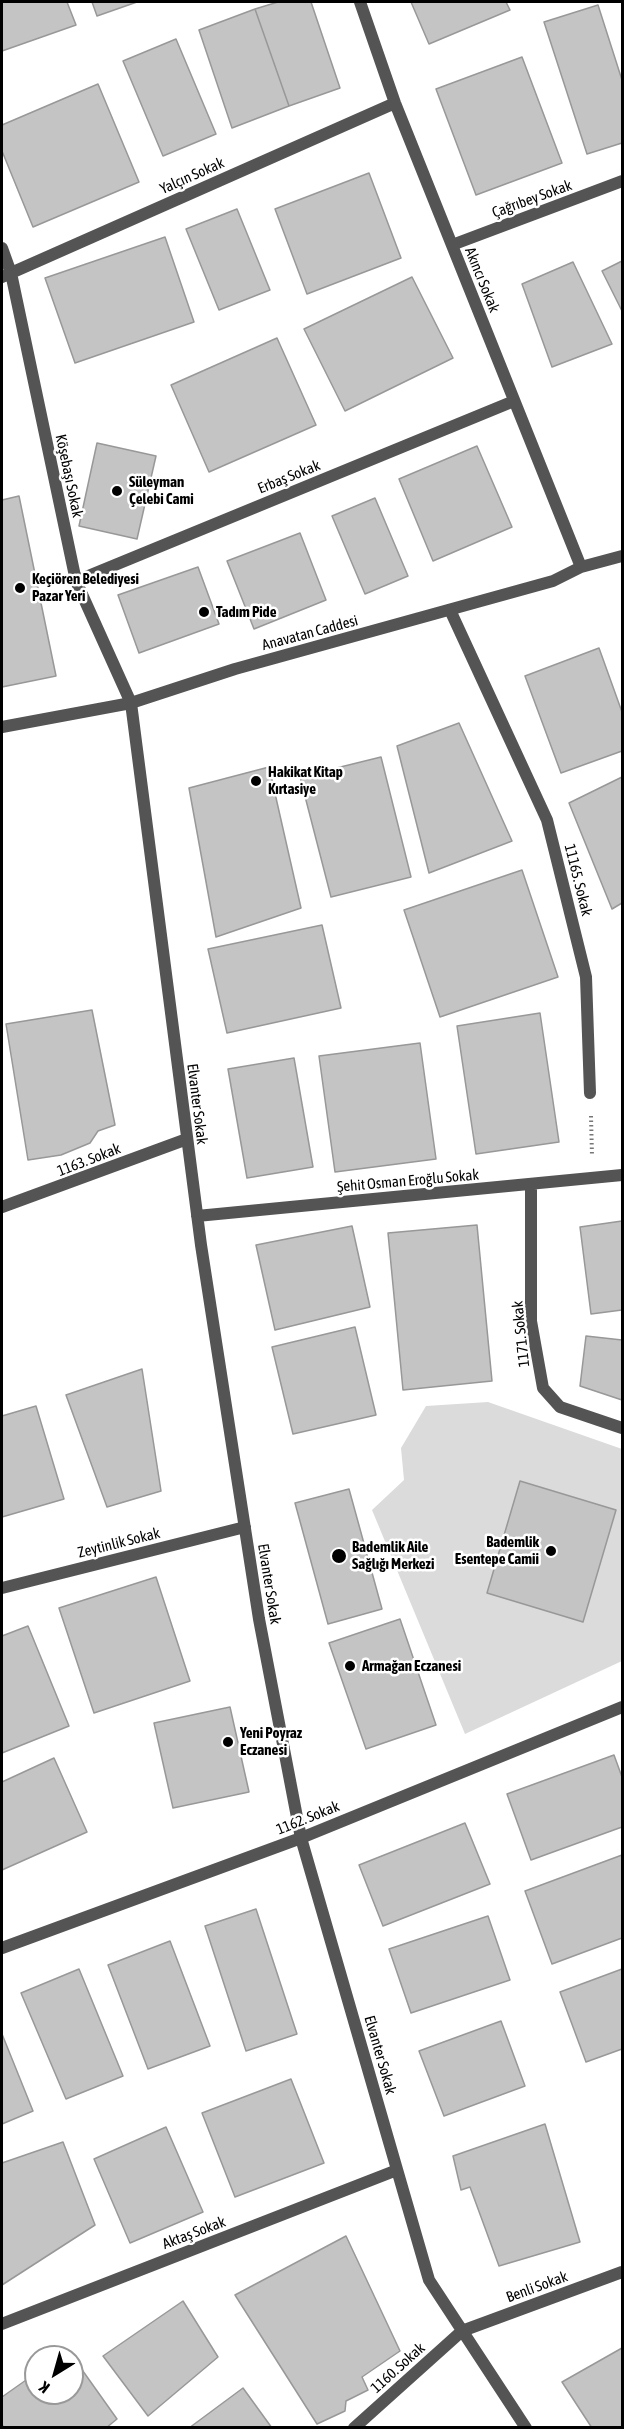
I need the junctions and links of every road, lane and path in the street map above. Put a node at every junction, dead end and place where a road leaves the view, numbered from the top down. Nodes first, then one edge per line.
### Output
1 (360, 2) edge
2 (395, 103) junction
3 (622, 182) edge
4 (452, 245) junction
5 (2, 248) edge
6 (6, 275) edge
7 (514, 401) junction
8 (622, 556) edge
9 (581, 567) junction
10 (76, 581) junction
11 (450, 610) junction
12 (131, 703) junction
13 (2, 727) edge
14 (590, 1093) joint
15 (187, 1139) junction
16 (622, 1175) edge
17 (593, 1178) junction
18 (531, 1184) junction
19 (2, 1207) edge
20 (197, 1216) junction
21 (622, 1428) edge
22 (245, 1527) junction
23 (2, 1588) edge
24 (621, 1710) edge
25 (301, 1838) junction
26 (2, 1948) edge
27 (398, 2170) junction
28 (622, 2272) edge
29 (2, 2324) edge
30 (462, 2331) junction
31 (354, 2427) edge
32 (526, 2427) edge

1 - 2 street, Akıncı Sokak
2 - 4 street, Akıncı Sokak
2 - 6 street, Yalçın Sokak
3 - 4 street, Çağrıbey Sokak
4 - 7 street, Akıncı Sokak
5 - 6 street, Köşebaşı Sokak
6 - 10 street, Köşebaşı Sokak
7 - 9 street, Akıncı Sokak
7 - 10 street, Erbaş Sokak
8 - 9 street, Anavatan Caddesi
9 - 11 street, Anavatan Caddesi
10 - 12 street, Köşebaşı Sokak
11 - 12 street, Anavatan Caddesi
11 - 14 street, 11165. Sokak
12 - 13 street, Anavatan Caddesi
12 - 15 street, Elvanter Sokak
14 - 17 path
15 - 19 street, 1163. Sokak
15 - 20 street, Elvanter Sokak
16 - 17 street, Şehit Osman Eroğlu Sokak
17 - 18 street, Şehit Osman Eroğlu Sokak
18 - 20 street, Şehit Osman Eroğlu Sokak
18 - 21 street, 1171. Sokak
20 - 22 street, Elvanter Sokak
22 - 23 street, Zeytinlik Sokak
22 - 25 street, Elvanter Sokak
24 - 25 street, 1162. Sokak
25 - 26 street, 1162. Sokak
25 - 27 street, Elvanter Sokak
27 - 29 street, Aktaş Sokak
27 - 30 street, Elvanter Sokak
28 - 30 street, Benli Sokak
30 - 31 street, 1160. Sokak
30 - 32 street, Elvanter Sokak

